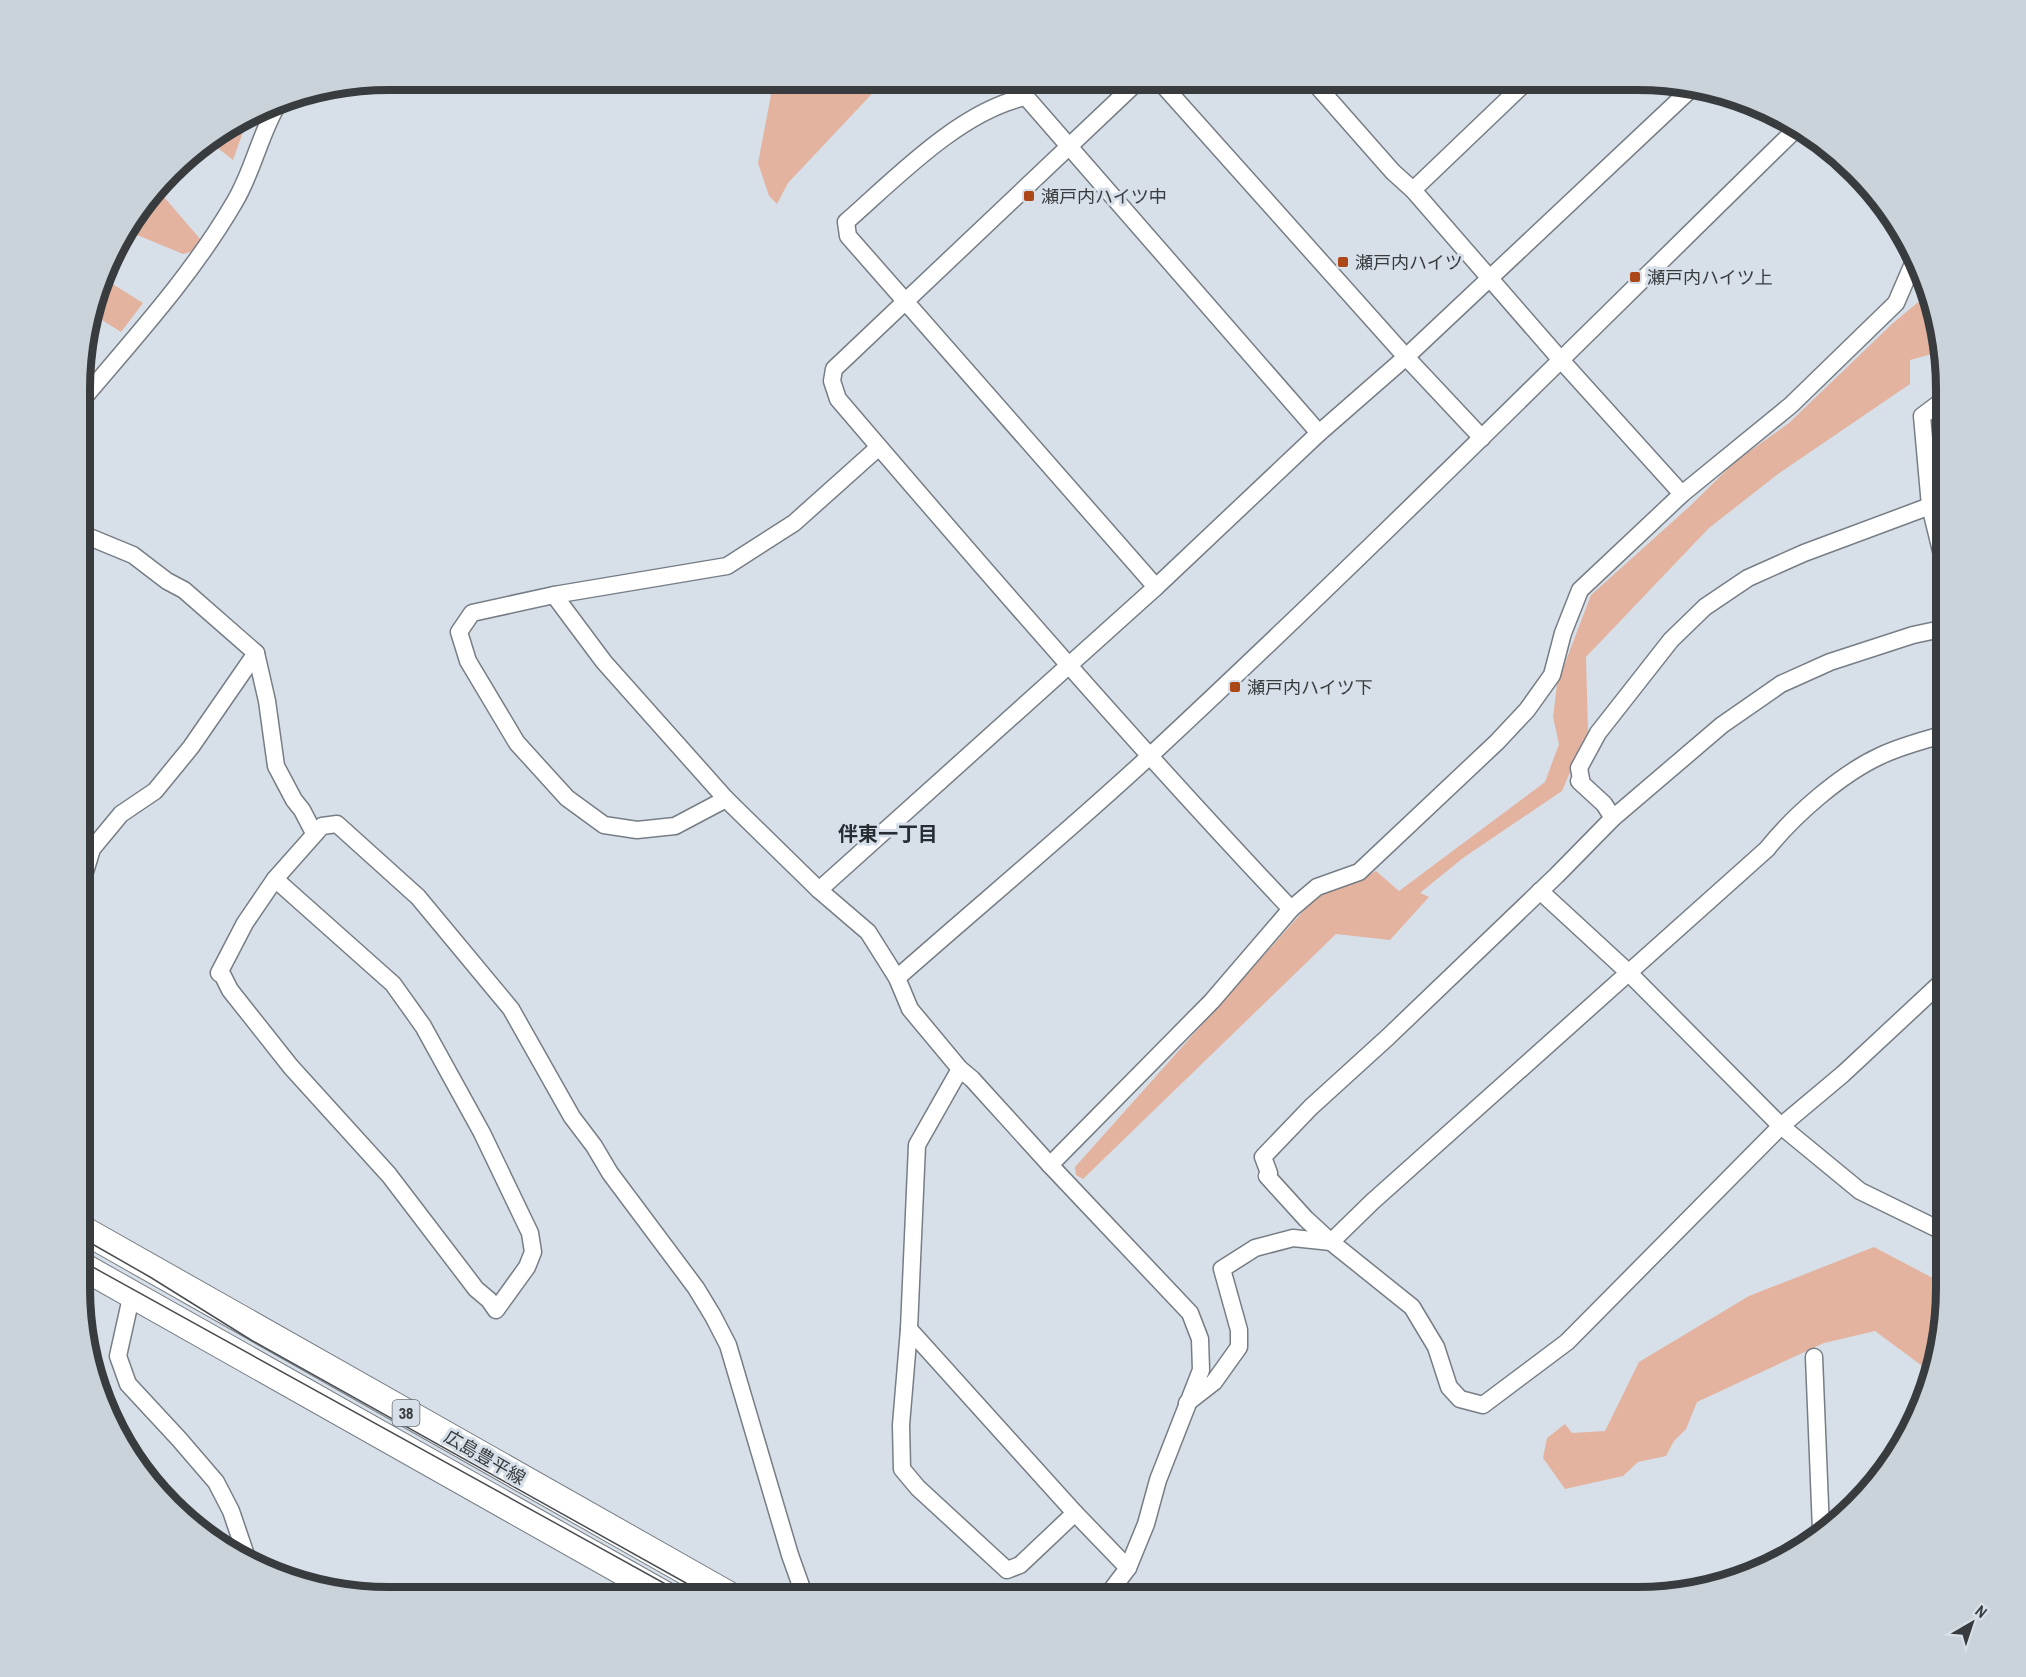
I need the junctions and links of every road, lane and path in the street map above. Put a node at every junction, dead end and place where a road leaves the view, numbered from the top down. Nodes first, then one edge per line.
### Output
1 (1129, 90) edge
2 (1167, 90) edge
3 (1321, 90) edge
4 (1518, 90) edge
5 (1685, 94) edge
6 (274, 113) edge
7 (1792, 133) edge
8 (1070, 146) junction
9 (1413, 190) junction
10 (1911, 269) edge
11 (1490, 278) junction
12 (904, 302) junction
13 (1406, 357) junction
14 (1560, 359) junction
15 (90, 391) edge
16 (1936, 406) edge
17 (1320, 433) junction
18 (1482, 438) junction
19 (879, 447) junction
20 (1682, 494) junction
21 (1936, 495) edge
22 (1936, 507) edge
23 (90, 537) edge
24 (1156, 587) junction
25 (554, 595) junction
26 (1936, 630) edge
27 (256, 653) junction
28 (1070, 666) junction
29 (1936, 737) edge
30 (1150, 755) junction
31 (726, 799) junction
32 (1613, 818) junction
33 (314, 833) junction
34 (90, 856) edge
35 (275, 879) junction
36 (819, 890) junction
37 (1540, 891) junction
38 (1291, 909) junction
39 (1628, 972) junction
40 (897, 978) junction
41 (1936, 987) edge
42 (960, 1069) junction
43 (1781, 1126) junction
44 (1050, 1165) junction
45 (1936, 1228) edge
46 (90, 1234) edge
47 (1331, 1242) junction
48 (90, 1270) edge
49 (132, 1293) junction
50 (909, 1329) junction
51 (1814, 1357) dead end
52 (1187, 1404) junction
53 (1075, 1513) junction
54 (1821, 1524) edge
55 (244, 1549) edge
56 (1128, 1568) junction
57 (650, 1587) edge
58 (714, 1587) edge
59 (801, 1587) edge
60 (1114, 1587) edge

1 - 8 street
2 - 13 street
3 - 9 street
4 - 9 street
5 - 11 street
6 - 15 street
7 - 14 street
8 - 12 street
8 - 12 street
8 - 17 street
9 - 11 street
10 - 20 street
11 - 13 street
11 - 14 street
12 - 19 street
12 - 24 street
13 - 17 street
13 - 18 street
14 - 18 street
14 - 20 street
16 - 21 street
17 - 24 street
18 - 30 street
19 - 25 street
19 - 28 street
20 - 38 street
22 - 32 street
23 - 27 street
24 - 28 street
25 - 31 street
25 - 31 street
26 - 32 street
27 - 33 street
27 - 34 street
28 - 30 street
28 - 36 street
29 - 39 street
30 - 38 street
30 - 40 street
31 - 36 street
32 - 37 street
33 - 35 street
33 - 59 street
35 - 35 street
36 - 40 street
37 - 39 street
37 - 47 street
38 - 44 street
39 - 43 street
39 - 47 street
40 - 42 street
41 - 43 street
42 - 44 street
42 - 50 street
43 - 45 street
43 - 47 street
44 - 52 street
46 - 58 main road, 広島豊平線 / 38
47 - 52 street
48 - 49 main road, 広島豊平線 / 38
49 - 55 street
49 - 57 main road, 広島豊平線 / 38
50 - 53 street
50 - 53 street
51 - 54 street
52 - 56 street
53 - 56 street
56 - 60 street

